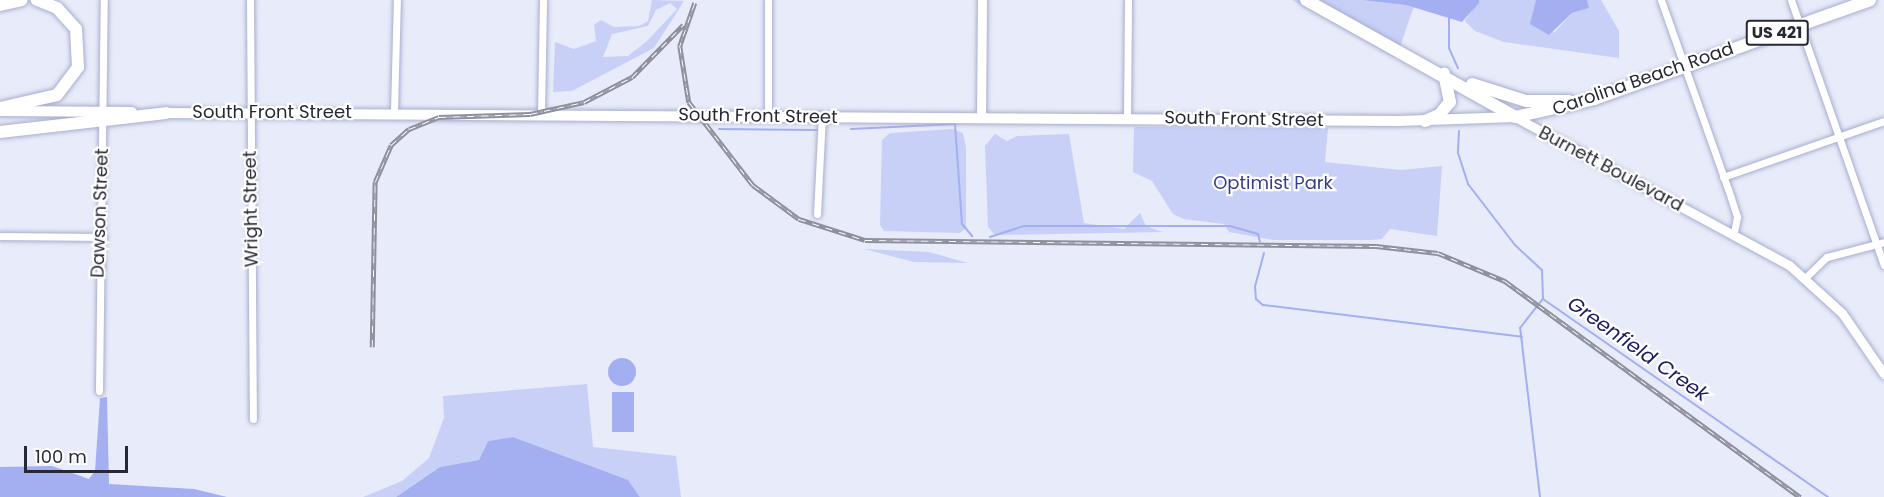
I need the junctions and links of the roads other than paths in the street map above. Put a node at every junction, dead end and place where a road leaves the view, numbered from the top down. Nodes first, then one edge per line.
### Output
1 (21, 0) edge
2 (37, 0) edge
3 (104, 0) edge
4 (250, 0) edge
5 (397, 0) edge
6 (543, 0) edge
7 (768, 0) edge
8 (982, 0) edge
9 (1128, 0) edge
10 (1306, 0) edge
11 (1661, 0) edge
12 (1791, 0) edge
13 (1870, 0) edge
14 (0, 2) edge
15 (1799, 25) junction
16 (1683, 66) junction
17 (1444, 74) junction
18 (1594, 99) junction
19 (0, 110) edge
20 (394, 111) junction
21 (166, 113) joint
22 (249, 114) junction
23 (541, 115) junction
24 (768, 116) junction
25 (822, 116) junction
26 (103, 117) junction
27 (1515, 117) junction
28 (981, 118) junction
29 (1127, 118) junction
30 (1425, 121) junction
31 (1884, 121) edge
32 (0, 132) edge
33 (1839, 137) junction
34 (1723, 177) junction
35 (817, 214) dead end
36 (1734, 233) junction
37 (0, 236) edge
38 (103, 237) junction
39 (1880, 243) edge
40 (1884, 265) edge
41 (1806, 277) junction
42 (1884, 374) edge
43 (99, 391) dead end
44 (253, 419) dead end

1 - 14 highway
2 - 19 highway
3 - 26 street, Dawson Street
4 - 22 street, Wright Street
5 - 20 street
6 - 23 street
7 - 24 street
8 - 28 main road
9 - 29 street
10 - 17 highway, Burnett Boulevard
11 - 16 street
12 - 15 street
13 - 15 highway, Carolina Beach Road / US 421
15 - 16 highway, Carolina Beach Road / US 421
15 - 33 street
16 - 18 highway, Carolina Beach Road / US 421
16 - 34 street
17 - 18 highway
17 - 27 highway, Burnett Boulevard
17 - 30 highway
18 - 27 highway, Carolina Beach Road / US 421
19 - 26 main road
20 - 22 main road, South Front Street
20 - 23 main road, South Front Street
21 - 22 main road, South Front Street
21 - 26 highway
22 - 44 street, Wright Street
23 - 24 main road, South Front Street
24 - 25 main road, South Front Street
25 - 28 main road, South Front Street
25 - 35 street
26 - 32 highway
26 - 38 street, Dawson Street
27 - 30 main road, South Front Street
27 - 36 main road, Burnett Boulevard
28 - 29 main road, South Front Street
29 - 30 main road, South Front Street
31 - 33 street
33 - 34 street
33 - 39 street
34 - 36 street
36 - 41 main road, Burnett Boulevard
37 - 38 street
38 - 43 street, Dawson Street
39 - 40 street
39 - 41 street
41 - 42 main road, Burnett Boulevard

